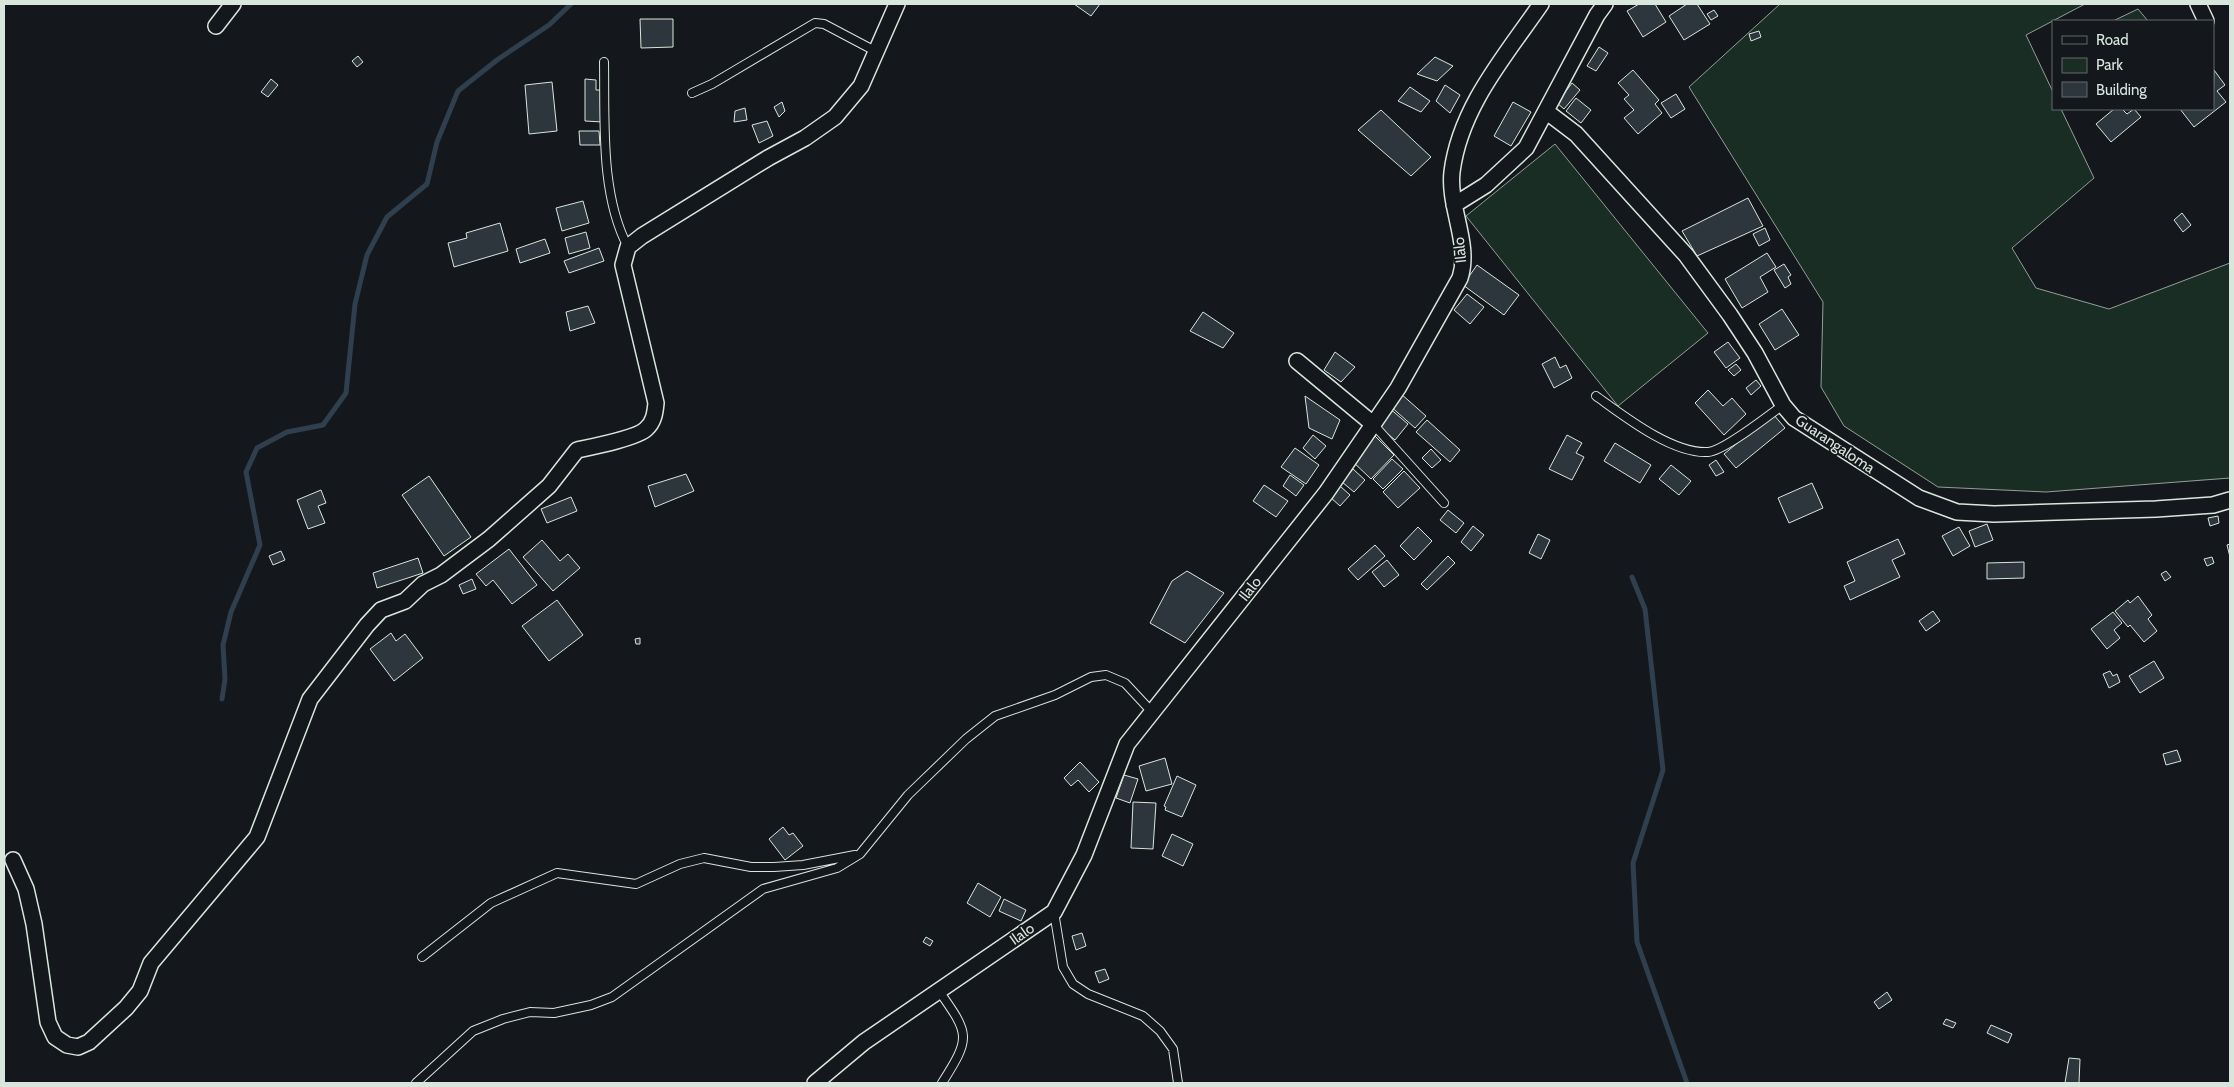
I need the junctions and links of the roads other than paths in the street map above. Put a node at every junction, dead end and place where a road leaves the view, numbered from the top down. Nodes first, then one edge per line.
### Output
1 (233, 4) edge
2 (897, 4) edge
3 (1541, 4) edge
4 (1605, 4) edge
5 (2198, 4) edge
6 (2206, 20) edge
7 (216, 26) dead end
8 (877, 52) junction
9 (604, 62) dead end
10 (692, 92) dead end
11 (1546, 112) junction
12 (1454, 205) junction
13 (628, 247) junction
14 (1297, 361) dead end
15 (1596, 396) dead end
16 (1783, 405) junction
17 (1373, 424) junction
18 (2230, 500) edge
19 (1444, 503) dead end
20 (1152, 712) junction
21 (860, 854) junction
22 (13, 860) dead end
23 (1054, 912) junction
24 (422, 957) dead end
25 (939, 991) junction
26 (827, 1078) edge
27 (416, 1083) edge
28 (814, 1083) edge
29 (942, 1083) edge
30 (1178, 1083) edge

1 - 7 street
2 - 8 street
3 - 12 street, Ilalo
4 - 11 street
5 - 6 street
8 - 10 lane
8 - 13 street
9 - 13 lane
11 - 12 street
11 - 16 street, Guarangaloma
12 - 17 street, Ilalo
13 - 22 street
14 - 17 street
15 - 16 lane
16 - 18 street, Guarangaloma
17 - 19 lane
17 - 20 street, Ilalo
20 - 21 lane
20 - 23 street, Ilalo
21 - 24 lane
21 - 27 lane
23 - 25 street, Ilalo
23 - 30 lane
25 - 26 street, Ilalo
25 - 29 lane
26 - 28 street, Ilalo

